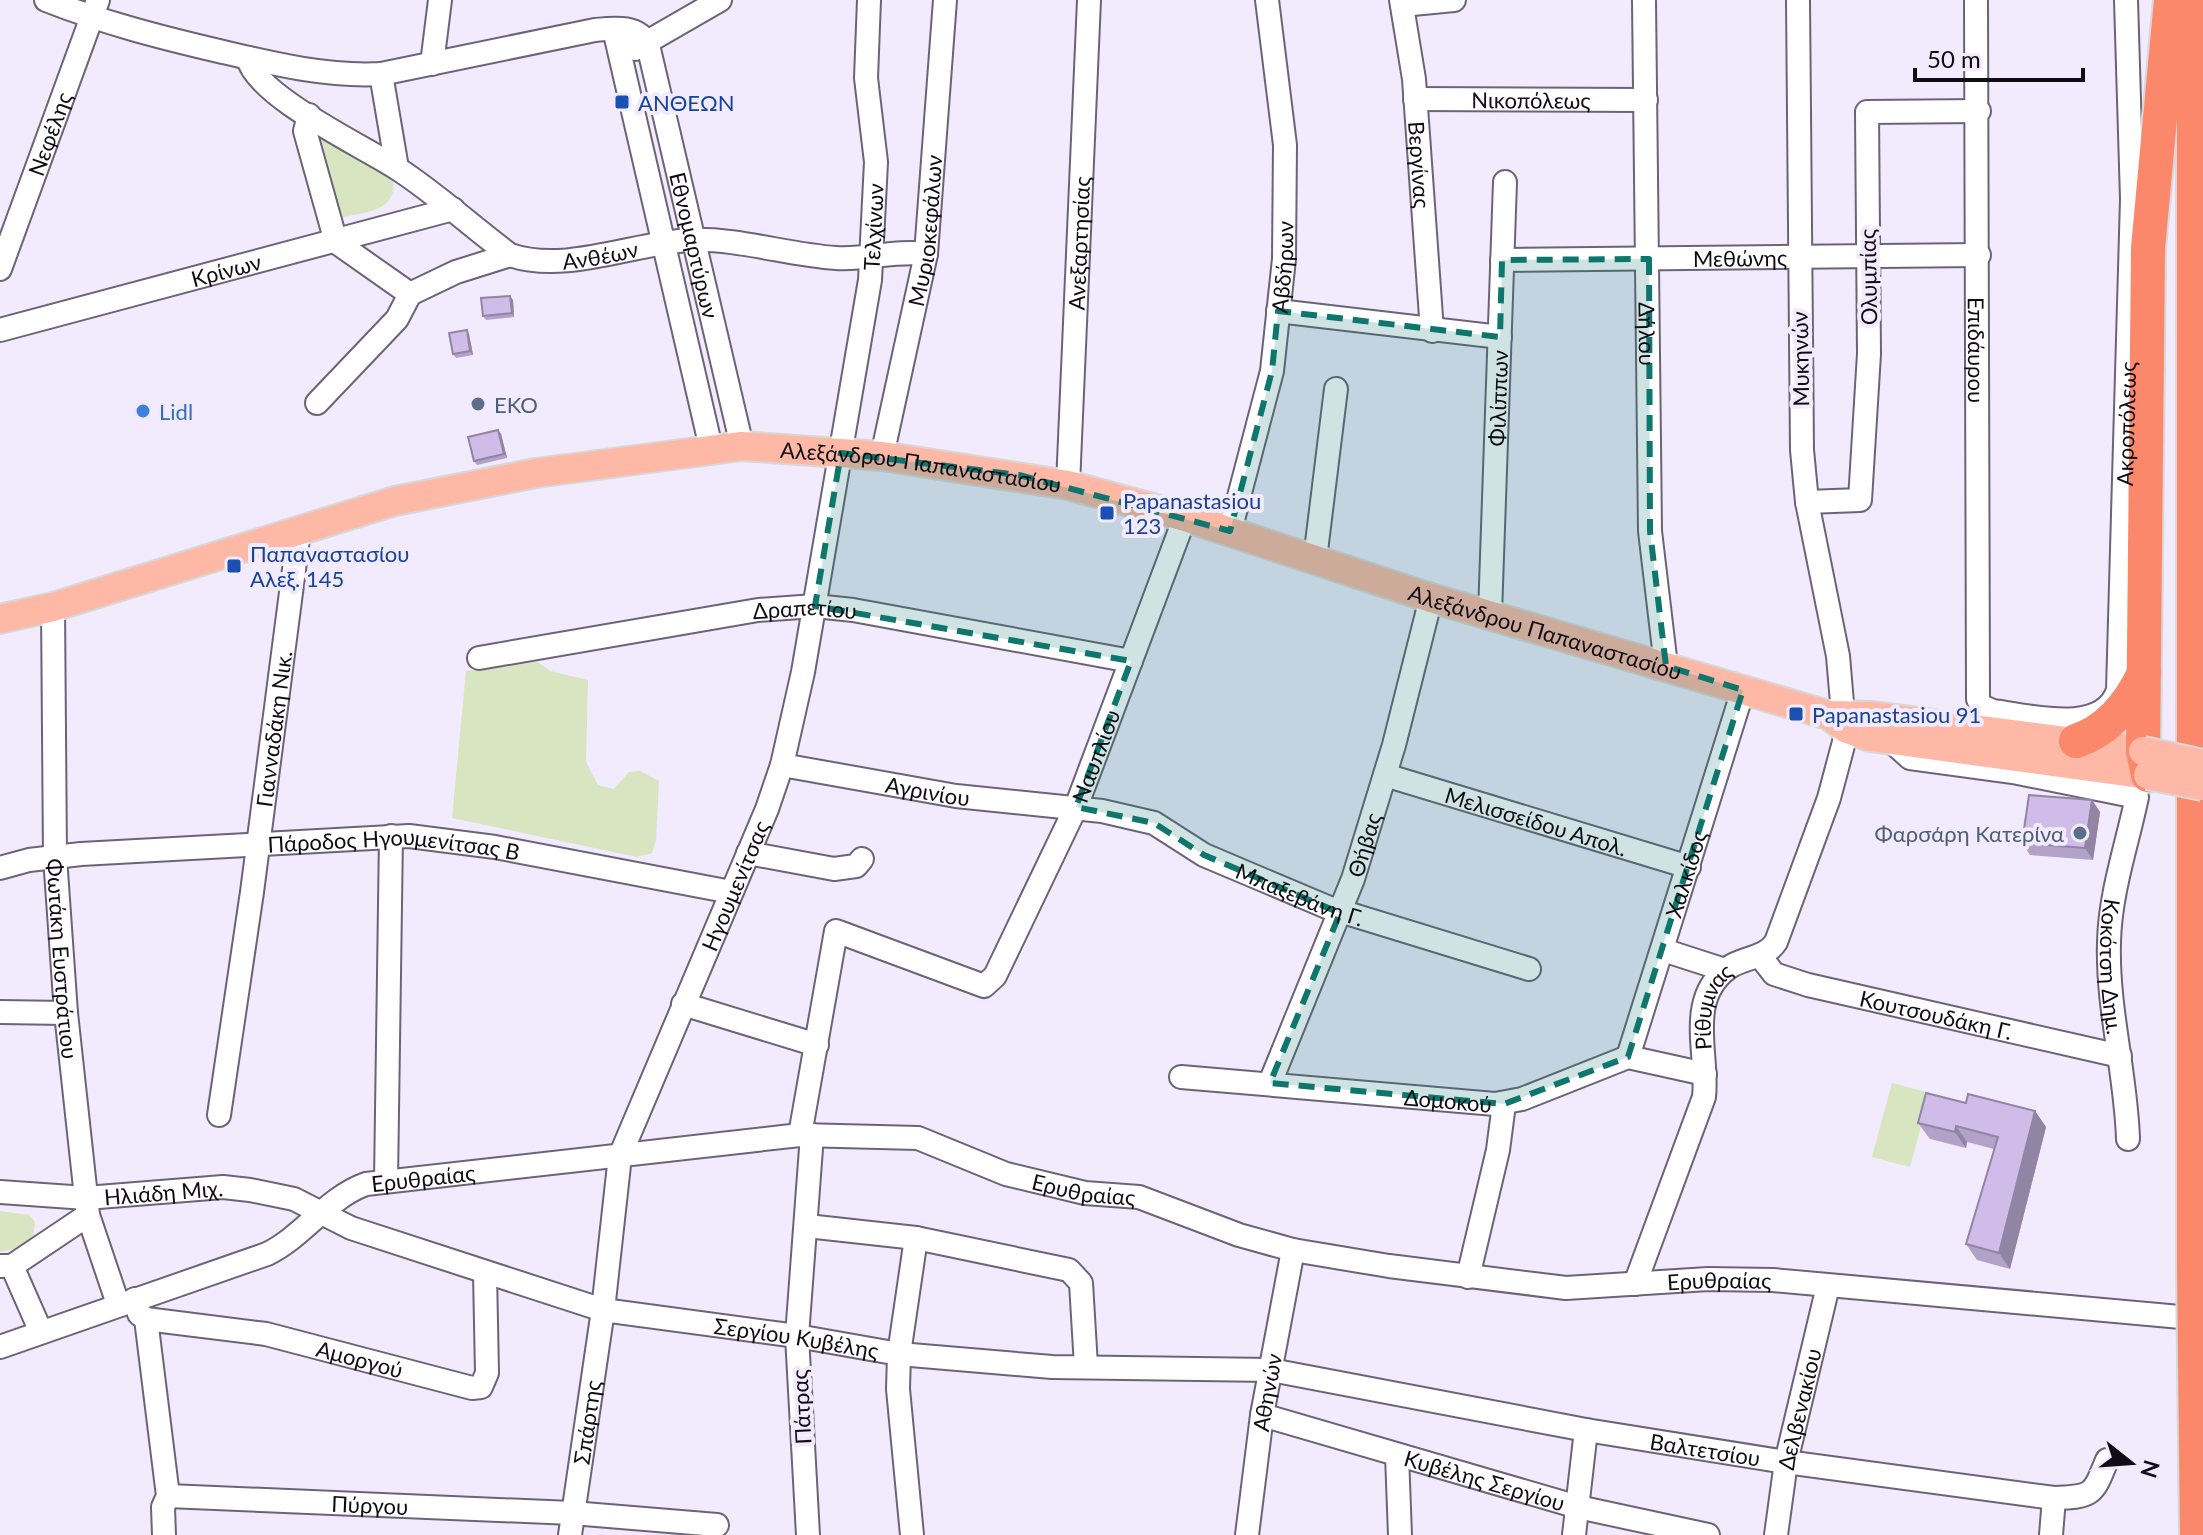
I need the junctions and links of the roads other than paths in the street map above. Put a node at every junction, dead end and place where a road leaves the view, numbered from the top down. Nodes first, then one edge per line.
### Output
1 (46, 0) edge
2 (440, 0) edge
3 (720, 0) edge
4 (869, 0) edge
5 (945, 0) edge
6 (1089, 0) edge
7 (1267, 0) edge
8 (1454, 0) edge
9 (1644, 0) edge
10 (1798, 0) edge
11 (1976, 0) edge
12 (2126, 0) edge
13 (2171, 0) edge
14 (2194, 0) edge
15 (1402, 2) edge
16 (96, 9) edge
17 (614, 29) junction
18 (647, 41) junction
19 (619, 54) junction
20 (248, 58) junction
21 (432, 64) junction
22 (381, 74) junction
23 (1415, 99) junction
24 (1646, 100) junction
25 (1979, 111) junction
26 (309, 115) junction
27 (397, 168) junction
28 (1505, 182) dead end
29 (453, 209) junction
30 (696, 240) junction
31 (336, 242) junction
32 (666, 242) junction
33 (926, 254) junction
34 (510, 255) junction
35 (872, 255) junction
36 (1979, 255) junction
37 (1868, 256) junction
38 (1799, 257) junction
39 (1649, 259) junction
40 (1502, 260) junction
41 (0, 269) edge
42 (410, 294) junction
43 (1278, 311) junction
44 (0, 330) edge
45 (1432, 331) junction
46 (1500, 337) junction
47 (1336, 389) dead end
48 (317, 403) dead end
49 (742, 446) junction
50 (711, 448) junction
51 (841, 453) junction
52 (882, 456) junction
53 (1068, 485) junction
54 (1807, 502) junction
55 (1185, 517) junction
56 (299, 531) junction
57 (1230, 531) junction
58 (1315, 559) junction
59 (1431, 598) junction
60 (815, 606) junction
61 (53, 607) junction
62 (1490, 614) junction
63 (0, 619) edge
64 (479, 658) dead end
65 (1131, 661) junction
66 (1666, 666) junction
67 (2146, 669) junction
68 (1743, 690) junction
69 (1978, 699) joint
70 (1839, 719) junction
71 (1950, 736) junction
72 (1890, 740) junction
73 (2076, 741) junction
74 (2203, 764) edge
75 (782, 765) junction
76 (2143, 774) junction
77 (1385, 775) junction
78 (2203, 786) edge
79 (1076, 807) junction
80 (391, 836) junction
81 (257, 843) junction
82 (748, 853) junction
83 (55, 857) junction
84 (862, 859) dead end
85 (1689, 867) junction
86 (0, 868) edge
87 (731, 892) junction
88 (1341, 912) junction
89 (1663, 950) junction
90 (1760, 956) junction
91 (1529, 969) dead end
92 (1725, 970) junction
93 (984, 986) joint
94 (683, 1004) junction
95 (0, 1012) edge
96 (66, 1013) junction
97 (817, 1045) junction
98 (2120, 1056) junction
99 (1628, 1057) junction
100 (1705, 1074) junction
101 (1181, 1077) dead end
102 (1270, 1083) junction
103 (1504, 1104) junction
104 (219, 1115) dead end
105 (806, 1135) junction
106 (2128, 1139) dead end
107 (620, 1156) junction
108 (386, 1181) junction
109 (0, 1192) edge
110 (87, 1207) junction
111 (323, 1213) junction
112 (807, 1226) junction
113 (916, 1238) junction
114 (1293, 1250) junction
115 (6, 1266) edge
116 (485, 1273) junction
117 (1468, 1277) junction
118 (1635, 1284) junction
119 (1828, 1286) junction
120 (133, 1307) junction
121 (603, 1310) junction
122 (2203, 1319) edge
123 (41, 1332) junction
124 (797, 1336) junction
125 (0, 1347) edge
126 (899, 1354) junction
127 (1086, 1366) junction
128 (1278, 1371) junction
129 (1262, 1415) junction
130 (1586, 1430) junction
131 (1397, 1455) junction
132 (2107, 1460) dead end
133 (1786, 1462) junction
134 (168, 1496) junction
135 (2054, 1498) junction
136 (1578, 1507) junction
137 (571, 1524) edge
138 (717, 1525) dead end
139 (164, 1535) edge
140 (808, 1535) edge
141 (912, 1535) edge
142 (1247, 1535) edge
143 (1400, 1535) edge
144 (1574, 1535) edge
145 (1708, 1535) edge
146 (1776, 1535) edge
147 (2051, 1535) edge
148 (2197, 1535) edge

1 - 16 street
2 - 21 street
3 - 18 street
4 - 35 street, Τελχίνων
5 - 33 street, Μυριοκεφάλων
6 - 53 street, Ανεξαρτησίας
7 - 43 street, Αβδήρων
8 - 15 street
9 - 24 street, Δήλου
10 - 38 street, Μυκηνών
11 - 25 street, Επιδάυρου
12 - 69 street, Ακροπόλεως
13 - 67 highway
14 - 148 highway, bridge
15 - 23 street, Βεργίνας
16 - 20 street
16 - 41 street, Νεφέλης
17 - 18 street
17 - 19 street, Εθνομαρτύρων
17 - 21 street
18 - 19 street
18 - 30 street, Εθνομαρτύρων
19 - 32 street, Εθνομαρτύρων
20 - 22 street
20 - 26 street
21 - 22 street
22 - 27 street
23 - 24 street, Νικοπόλεως
23 - 45 street, Βεργίνας
24 - 39 street, Δήλου
25 - 36 street, Επιδάυρου
25 - 37 street, Ολυμπίας
26 - 27 street
26 - 31 street
27 - 29 street
28 - 40 street, Φιλίππων
29 - 31 street, Κρίνων
29 - 34 street
30 - 32 street, Ανθέων
30 - 35 street, Ανθέων
30 - 49 street, Εθνομαρτύρων
31 - 42 street
31 - 44 street, Κρίνων
32 - 34 street, Ανθέων
32 - 50 street, Εθνομαρτύρων
33 - 35 street, Ανθέων
33 - 52 street, Μυριοκεφάλων
34 - 42 street
35 - 51 street, Τελχίνων
36 - 37 street, Μεθώνης
36 - 69 street, Επιδάυρου
37 - 38 street, Μεθώνης
37 - 54 street, Ολυμπίας
38 - 39 street, Μεθώνης
38 - 54 street, Μυκηνών
39 - 40 street, Μεθώνης
39 - 66 street, Δήλου
40 - 46 street, Φιλίππων
42 - 48 street
43 - 45 street
43 - 57 street, Αβδήρων
45 - 46 street
46 - 62 street, Φιλίππων
47 - 58 street
49 - 50 main road, Αλεξάνδρου Παπαναστασίου
49 - 51 main road, Αλεξάνδρου Παπαναστασίου
50 - 56 main road, Αλεξάνδρου Παπαναστασίου
51 - 52 main road, Αλεξάνδρου Παπαναστασίου
51 - 60 street, Ηγουμενίτσας
52 - 53 main road, Αλεξάνδρου Παπαναστασίου
53 - 55 main road, Αλεξάνδρου Παπαναστασίου
54 - 70 street, Μυκηνών
55 - 57 main road, Αλεξάνδρου Παπαναστασίου
55 - 65 street, Ναυπλίου
56 - 61 main road, Αλεξάνδρου Παπαναστασίου
56 - 81 street, Γιανναδάκη Νικ.
57 - 58 main road, Αλεξάνδρου Παπαναστασίου
58 - 59 main road, Αλεξάνδρου Παπαναστασίου
59 - 62 main road, Αλεξάνδρου Παπαναστασίου
59 - 77 street, Θήβας
60 - 64 street, Δραπετίου
60 - 65 street, Δραπετίου
60 - 75 street, Ηγουμενίτσας
61 - 63 main road, Αλεξάνδρου Παπαναστασίου
61 - 83 street, Φωτάκη Ευστράτιου
62 - 66 main road, Αλεξάνδρου Παπαναστασίου
65 - 79 street, Ναυπλίου
66 - 68 main road, Αλεξάνδρου Παπαναστασίου
67 - 73 highway
67 - 76 highway
68 - 70 main road, Αλεξάνδρου Παπαναστασίου
68 - 85 street, Χαλκίδος
70 - 71 main road, Αλεξάνδρου Παπαναστασίου
70 - 72 main road, Αλεξάνδρου Παπαναστασίου
70 - 90 street, Ρίθυμνας
71 - 72 main road, Αλεξάνδρου Παπαναστασίου
71 - 73 main road, Αλεξάνδρου Παπαναστασίου
71 - 76 main road, Αλεξάνδρου Παπαναστασίου
72 - 76 street, Αλεξάνδρου Παπαναστασίου
73 - 76 main road, Αλεξάνδρου Παπαναστασίου
74 - 76 main road, bridge
75 - 79 street, Αγρινίου
75 - 82 street, Ηγουμενίτσας
76 - 78 main road, bridge
76 - 98 street, Κοκότση Δημ.
77 - 85 street, Μελισσείδου Απολ.
77 - 88 street, Θήβας
79 - 88 street, Μπαξεβάνη Γ.
79 - 93 street, Ναυπλίου
80 - 81 street, Πάροδος Ηγουμενίτσας Β
80 - 87 street, Πάροδος Ηγουμενίτσας Β
80 - 108 street
81 - 83 street, Πάροδος Ηγουμενίτσας Β
81 - 104 street, Γιανναδάκη Νικ.
82 - 84 street
82 - 87 street, Ηγουμενίτσας
83 - 86 street, Πάροδος Ηγουμενίτσας Β
83 - 96 street, Φωτάκη Ευστράτιου
85 - 89 street, Χαλκίδος
87 - 94 street, Ηγουμενίτσας
88 - 91 street, Μπαξεβάνη Γ.
88 - 102 street, Θήβας
89 - 92 street
89 - 99 street, Χαλκίδος
90 - 92 street, Ρίθυμνας
90 - 98 street, Κουτσουδάκη Γ.
92 - 100 street, Ρίθυμνας
93 - 97 street, Πάτρας
94 - 97 street
94 - 107 street, Ηγουμενίτσας
95 - 96 street
96 - 110 street, Φωτάκη Ευστράτιου
97 - 105 street, Πάτρας
98 - 106 street, Κοκότση Δημ.
99 - 100 street
99 - 103 street, Δομοκού
100 - 118 street, Ρίθυμνας
101 - 102 street, Δομοκού
102 - 103 street, Δομοκού
103 - 117 street
105 - 107 street, Ερυθραίας
105 - 112 street, Πάτρας
105 - 114 street, Ερυθραίας
107 - 108 street, Ερυθραίας
107 - 121 street, Ηγουμενίτσας
108 - 111 street, Ερυθραίας
109 - 110 street, Ηλιάδη Μιχ.
110 - 111 street, Ηλιάδη Μιχ.
110 - 115 street
110 - 120 street, Φωτάκη Ευστράτιου
111 - 116 street, Σεργίου Κυβέλης
111 - 120 street, Ερυθραίας
112 - 113 street
112 - 124 street, Πάτρας
113 - 126 street
113 - 127 street
114 - 117 street, Ερυθραίας
114 - 128 street, Αθηνών
115 - 123 street
116 - 120 street, Αμοργού
116 - 121 street, Σεργίου Κυβέλης
117 - 118 street, Ερυθραίας
118 - 119 street, Ερυθραίας
119 - 122 street, Ερυθραίας
119 - 133 street, Δελβενακίου
120 - 123 street, Ερυθραίας
120 - 134 street, Φωτάκη Ευστράτιου
121 - 124 street, Σεργίου Κυβέλης
121 - 137 street, Σπάρτης
123 - 125 street, Ερυθραίας
124 - 126 street, Σεργίου Κυβέλης
124 - 140 street, Πάτρας
126 - 127 street, Σεργίου Κυβέλης
126 - 141 street
127 - 128 street, Σεργίου Κυβέλης
128 - 129 street, Αθηνών
128 - 130 street, Βαλτετσίου
129 - 131 street, Κυβέλης Σεργίου
129 - 142 street, Αθηνών
130 - 133 street, Βαλτετσίου
130 - 136 street
131 - 136 street, Κυβέλης Σεργίου
131 - 143 street
132 - 135 street, Βαλτετσίου
133 - 135 street, Βαλτετσίου
133 - 146 street, Δελβενακίου
134 - 137 street, Πύργου
134 - 139 street, Φωτάκη Ευστράτιου
135 - 147 street
136 - 144 street
136 - 145 street, Κυβέλης Σεργίου
137 - 138 street, Πύργου

